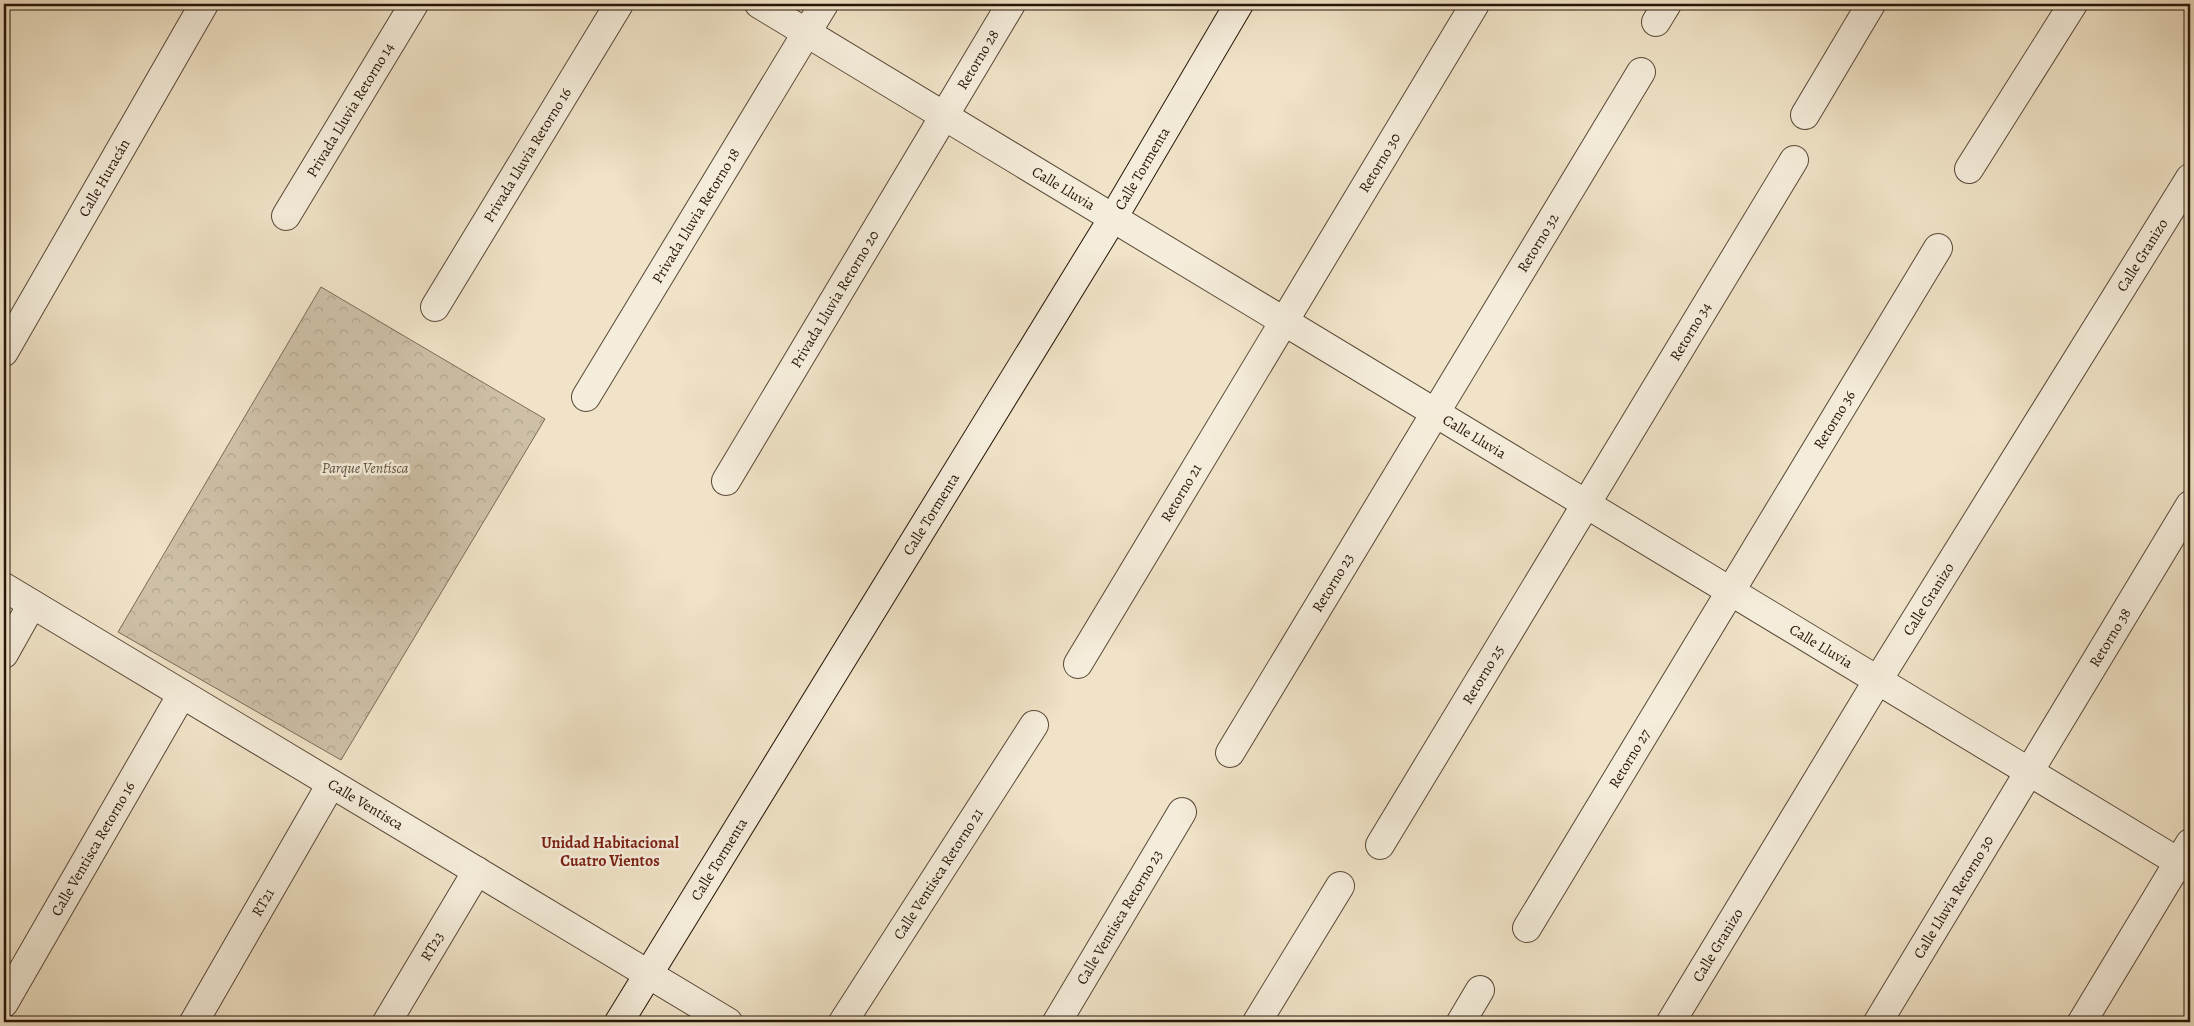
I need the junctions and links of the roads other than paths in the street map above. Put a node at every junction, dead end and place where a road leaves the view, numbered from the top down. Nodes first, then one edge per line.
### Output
1 (204, 4) edge
2 (414, 4) edge
3 (619, 4) edge
4 (759, 4) edge
5 (824, 4) edge
6 (1011, 4) edge
7 (1239, 4) edge
8 (1475, 4) edge
9 (1871, 4) edge
10 (2073, 4) edge
11 (807, 32) junction
12 (1641, 72) dead end
13 (943, 115) junction
14 (1805, 116) dead end
15 (1794, 160) dead end
16 (1969, 169) dead end
17 (2190, 178) edge
18 (286, 216) dead end
19 (1113, 218) junction
20 (1938, 248) dead end
21 (435, 308) dead end
22 (1284, 321) junction
23 (4, 352) edge
24 (586, 397) dead end
25 (1436, 412) junction
26 (726, 481) dead end
27 (1586, 504) junction
28 (2190, 505) edge
29 (4, 587) edge
30 (1731, 590) junction
31 (32, 604) junction
32 (4, 654) edge
33 (1078, 664) dead end
34 (1878, 680) junction
35 (182, 694) junction
36 (1034, 725) dead end
37 (1230, 753) dead end
38 (2030, 772) junction
39 (331, 784) junction
40 (1182, 812) dead end
41 (1380, 845) dead end
42 (2187, 858) edge
43 (477, 871) junction
44 (1340, 886) dead end
45 (1527, 928) dead end
46 (647, 974) junction
47 (1480, 990) dead end
48 (4, 1003) edge
49 (194, 1022) edge
50 (387, 1022) edge
51 (619, 1022) edge
52 (728, 1022) edge
53 (844, 1022) edge
54 (1057, 1022) edge
55 (1258, 1022) edge
56 (1461, 1022) edge
57 (1671, 1022) edge
58 (1878, 1022) edge
59 (2082, 1022) edge

1 - 23 street, Calle Huracán
2 - 18 street, Privada Lluvia Retorno 14
3 - 21 street, Privada Lluvia Retorno 16
4 - 11 street, Calle Lluvia
5 - 11 street, Privada Lluvia Retorno 18
6 - 13 street, Retorno 28
7 - 19 street, Calle Tormenta
8 - 22 street, Retorno 30
9 - 14 street
10 - 16 street
11 - 13 street, Calle Lluvia
11 - 24 street, Privada Lluvia Retorno 18
12 - 25 street, Retorno 32
13 - 19 street, Calle Lluvia
13 - 26 street, Privada Lluvia Retorno 20
15 - 27 street, Retorno 34
17 - 34 street, Calle Granizo
19 - 22 street, Calle Lluvia
19 - 46 street, Calle Tormenta
20 - 30 street, Retorno 36
22 - 25 street, Calle Lluvia
22 - 33 street, Retorno 21
25 - 27 street, Calle Lluvia
25 - 37 street, Retorno 23
27 - 30 street, Calle Lluvia
27 - 41 street, Retorno 25
28 - 38 street, Retorno 38
29 - 31 street, Calle Ventisca
30 - 34 street, Calle Lluvia
30 - 45 street, Retorno 27
31 - 32 street
31 - 35 street, Calle Ventisca
34 - 38 street, Calle Lluvia
34 - 57 street, Calle Granizo
35 - 39 street, Calle Ventisca
35 - 48 street, Calle Ventisca Retorno 16
36 - 53 street, Calle Ventisca Retorno 21
38 - 42 street, Calle Lluvia
38 - 58 street, Calle Lluvia Retorno 30
39 - 43 street, Calle Ventisca
39 - 49 street, RT21
40 - 54 street, Calle Ventisca Retorno 23
42 - 59 street
43 - 46 street, Calle Ventisca
43 - 50 street, RT23
44 - 55 street
46 - 51 street, Calle Tormenta
46 - 52 street, Calle Ventisca
47 - 56 street

